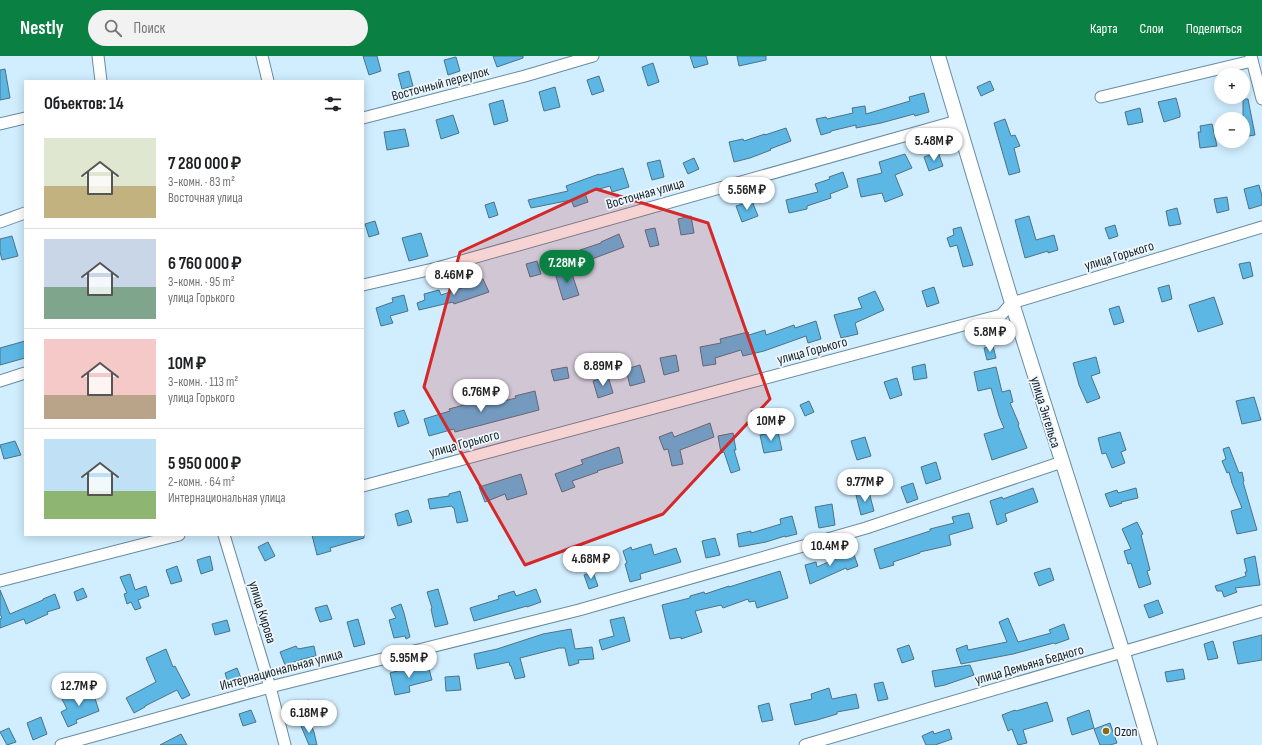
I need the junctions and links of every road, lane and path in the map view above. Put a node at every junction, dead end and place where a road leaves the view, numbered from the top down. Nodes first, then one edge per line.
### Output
1 (98, 56) edge
2 (262, 56) edge
3 (593, 56) edge
4 (938, 56) edge
5 (1251, 59) edge
6 (101, 80) edge
7 (268, 80) edge
8 (1101, 97) dead end
9 (1262, 99) edge
10 (24, 118) edge
11 (364, 118) edge
12 (957, 121) junction
13 (0, 124) edge
14 (24, 213) edge
15 (0, 222) edge
16 (1262, 227) edge
17 (364, 285) edge
18 (1012, 303) junction
19 (24, 373) edge
20 (0, 381) edge
21 (1062, 462) junction
22 (364, 486) edge
23 (175, 536) edge
24 (224, 536) edge
25 (0, 581) edge
26 (1262, 611) edge
27 (1123, 653) junction
28 (270, 687) junction
29 (61, 745) edge
30 (285, 745) edge
31 (805, 745) edge
32 (1150, 745) edge

1 - 6 street
2 - 7 street
3 - 11 street, Восточный переулок
4 - 12 street, улица Энгельса
5 - 8 street
5 - 9 street
10 - 13 street
12 - 17 street, Восточная улица
12 - 18 street, улица Энгельса
14 - 15 street
16 - 18 street, улица Горького
18 - 21 street, улица Энгельса
18 - 22 street, улица Горького
19 - 20 street
21 - 27 street, улица Энгельса
21 - 28 street, Интернациональная улица
23 - 25 street
24 - 28 street, улица Кирова
26 - 27 street, улица Демьяна Бедного
27 - 31 street, улица Демьяна Бедного
27 - 32 street, улица Энгельса
28 - 29 street, Интернациональная улица
28 - 30 street, улица Кирова

